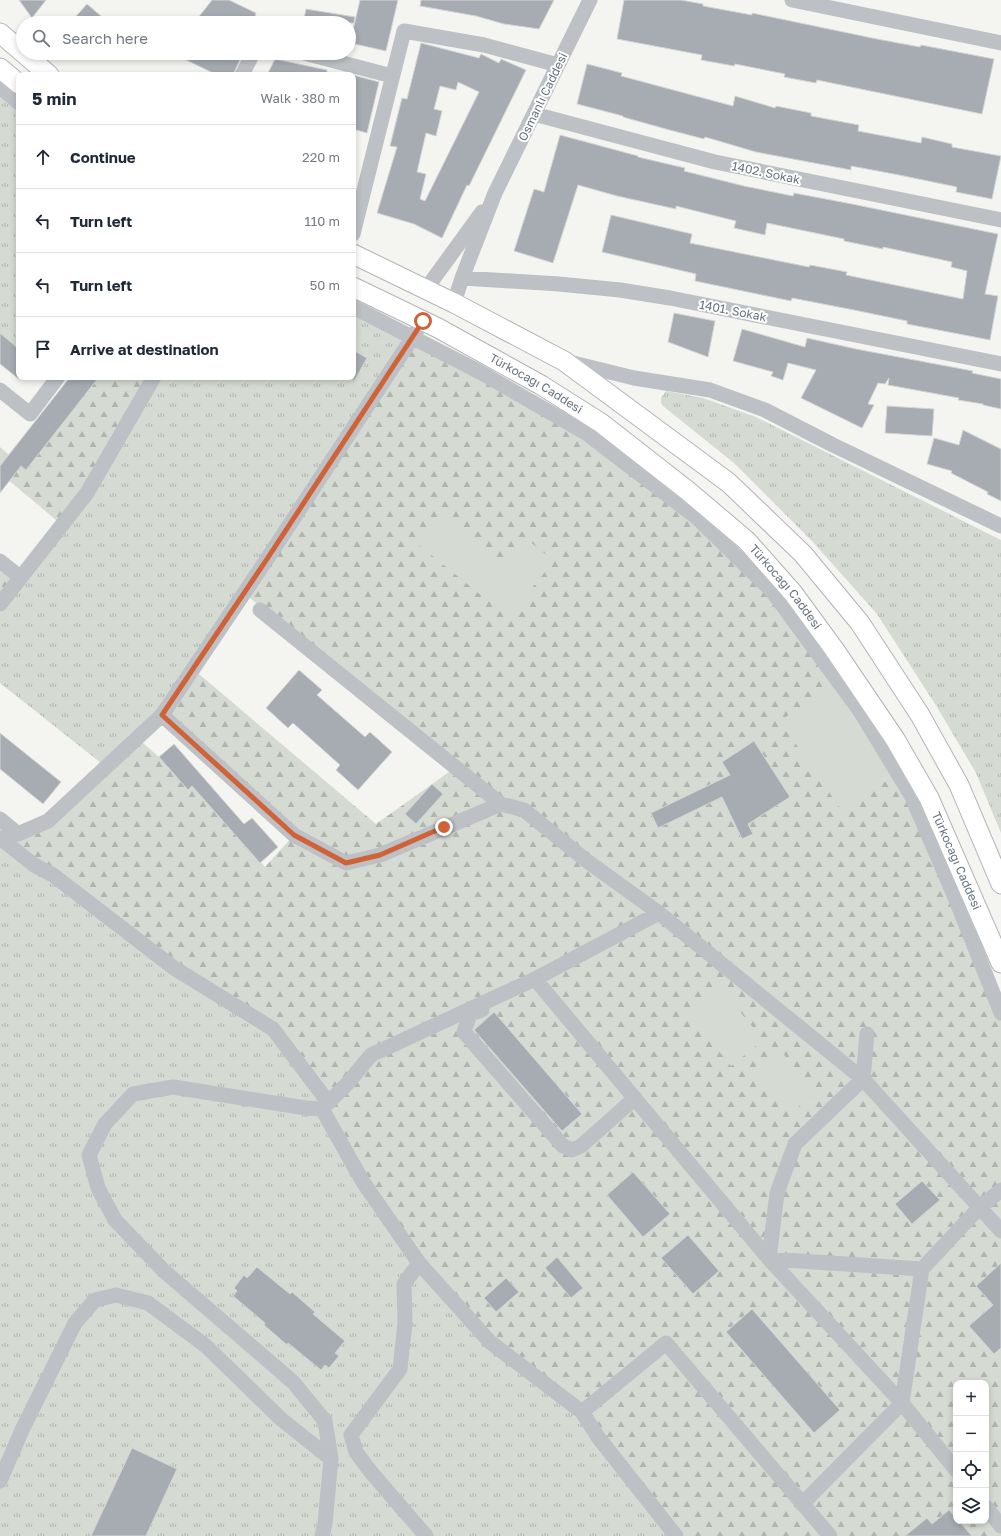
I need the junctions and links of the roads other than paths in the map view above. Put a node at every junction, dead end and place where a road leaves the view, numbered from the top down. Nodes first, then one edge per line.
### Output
1 (590, 0) edge
2 (792, 0) edge
3 (0, 33) edge
4 (1001, 43) edge
5 (16, 47) edge
6 (32, 60) edge
7 (250, 60) edge
8 (331, 60) edge
9 (558, 65) junction
10 (0, 68) edge
11 (46, 72) edge
12 (244, 72) edge
13 (392, 76) junction
14 (16, 81) edge
15 (0, 87) edge
16 (16, 100) edge
17 (534, 114) junction
18 (495, 193) junction
19 (1001, 220) edge
20 (356, 222) edge
21 (356, 255) edge
22 (462, 278) junction
23 (356, 287) edge
24 (426, 289) junction
25 (454, 303) junction
26 (356, 308) edge
27 (424, 321) junction
28 (413, 337) junction
29 (564, 361) junction
30 (1001, 364) edge
31 (56, 380) edge
32 (152, 380) edge
33 (0, 390) edge
34 (1001, 526) edge
35 (0, 561) edge
36 (20, 577) junction
37 (0, 604) edge
38 (260, 610) dead end
39 (162, 715) junction
40 (501, 804) junction
41 (0, 819) edge
42 (0, 838) edge
43 (1001, 884) edge
44 (659, 913) junction
45 (1001, 963) edge
46 (538, 983) junction
47 (1001, 1013) edge
48 (867, 1034) dead end
49 (863, 1078) junction
50 (635, 1098) junction
51 (325, 1106) junction
52 (1001, 1190) edge
53 (979, 1208) junction
54 (1001, 1230) edge
55 (769, 1258) junction
56 (419, 1263) junction
57 (922, 1269) junction
58 (902, 1403) junction
59 (582, 1412) junction
60 (331, 1459) junction
61 (953, 1466) edge
62 (0, 1480) edge
63 (802, 1504) junction
64 (989, 1511) edge
65 (1001, 1526) edge
66 (322, 1536) edge
67 (426, 1536) edge
68 (676, 1536) edge
69 (830, 1536) edge

1 - 9 street, Osmanlı Caddesi
2 - 4 street
3 - 5 main road
6 - 11 main road
7 - 12 street
8 - 13 street
9 - 13 street
9 - 17 street, Osmanlı Caddesi
10 - 14 main road
13 - 20 street
15 - 16 street
17 - 18 street, Osmanlı Caddesi
17 - 19 street, 1402. Sokak
18 - 22 street, Osmanlı Caddesi
18 - 24 street, Osmanlı Caddesi
21 - 24 main road
22 - 25 street, Osmanlı Caddesi
22 - 30 street, 1401. Sokak
23 - 27 main road, Türkocağı Caddesi
24 - 25 main road
24 - 27 main road
25 - 27 main road
25 - 29 main road
26 - 28 street
27 - 28 street
27 - 45 main road, Türkocağı Caddesi
28 - 39 street
28 - 47 street
29 - 34 street
29 - 43 main road
31 - 33 street
32 - 36 street
35 - 36 street
36 - 37 street
38 - 40 street
39 - 40 street
39 - 41 street
40 - 44 street
42 - 51 street
44 - 46 street
44 - 49 street
46 - 50 street
46 - 50 street
46 - 51 street
48 - 49 street
49 - 53 street
49 - 55 street
50 - 55 street
51 - 56 street
51 - 60 street
52 - 53 street
53 - 54 street
53 - 57 street
55 - 57 street
55 - 58 street
56 - 59 street
56 - 67 street
57 - 58 street
58 - 61 street
58 - 63 street
59 - 63 street
59 - 68 street
60 - 62 street
60 - 66 street
63 - 69 street
64 - 65 street

